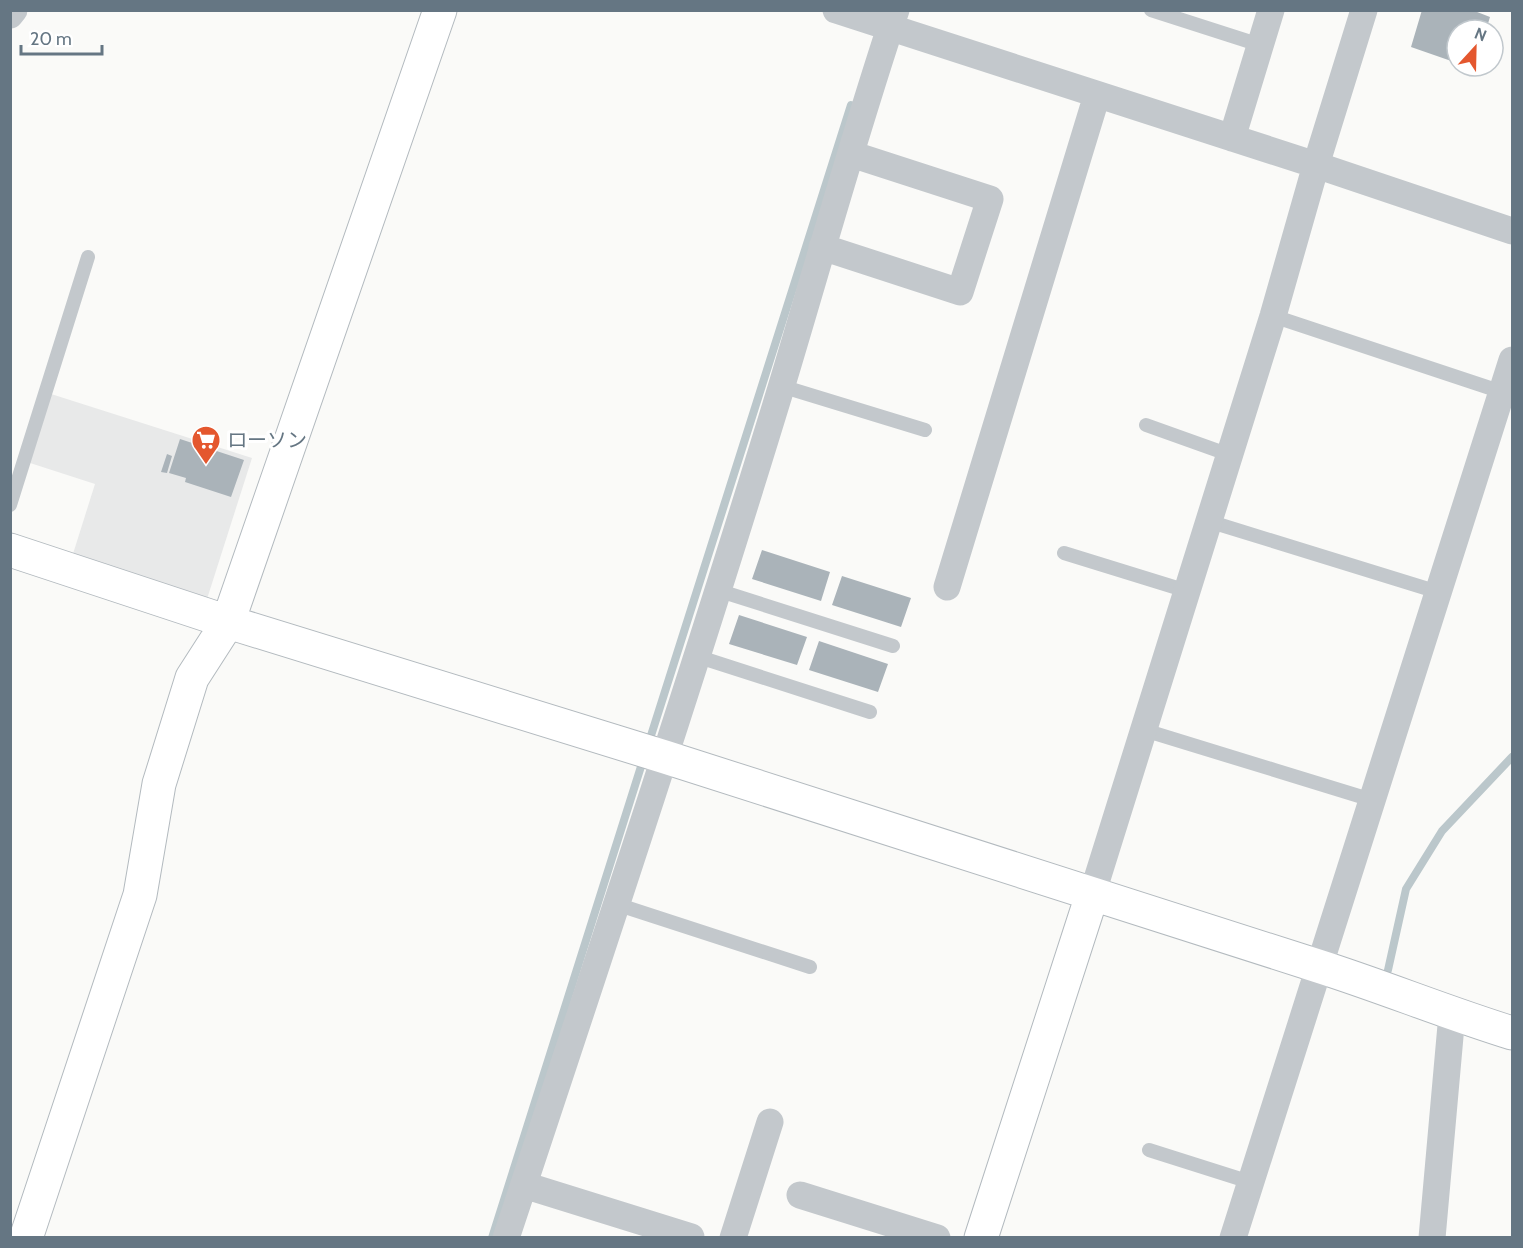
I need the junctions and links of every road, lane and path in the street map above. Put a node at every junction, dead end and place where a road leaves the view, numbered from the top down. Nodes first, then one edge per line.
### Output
1 (14, 10) edge
2 (440, 10) edge
3 (836, 10) edge
4 (1150, 10) edge
5 (1271, 10) edge
6 (1364, 10) edge
7 (10, 15) edge
8 (893, 19) edge
9 (1260, 45) junction
10 (1097, 95) junction
11 (1232, 138) junction
12 (851, 154) junction
13 (1316, 165) junction
14 (1512, 229) edge
15 (822, 247) junction
16 (88, 257) dead end
17 (1273, 316) junction
18 (1512, 360) edge
19 (781, 386) junction
20 (1502, 392) junction
21 (1146, 425) dead end
22 (925, 430) dead end
23 (1230, 455) junction
24 (10, 505) edge
25 (1208, 521) junction
26 (10, 550) edge
27 (1064, 553) dead end
28 (947, 587) dead end
29 (717, 590) junction
30 (1187, 591) junction
31 (1438, 592) junction
32 (228, 622) junction
33 (893, 646) dead end
34 (696, 656) junction
35 (870, 712) dead end
36 (1144, 730) junction
37 (665, 757) junction
38 (1372, 800) junction
39 (1092, 894) junction
40 (616, 904) junction
41 (1318, 966) junction
42 (810, 967) dead end
43 (1452, 1014) junction
44 (1512, 1033) edge
45 (770, 1122) dead end
46 (1149, 1150) dead end
47 (1250, 1182) junction
48 (524, 1185) junction
49 (800, 1195) dead end
50 (691, 1237) edge
51 (26, 1238) edge
52 (506, 1238) edge
53 (733, 1238) edge
54 (937, 1238) edge
55 (981, 1238) edge
56 (1233, 1238) edge
57 (1432, 1238) edge

1 - 7 street
2 - 32 street
3 - 8 street
4 - 9 lane
5 - 9 street
6 - 13 street
8 - 10 street
8 - 12 street
9 - 11 street
10 - 11 street
10 - 28 street
11 - 13 street
12 - 15 street
12 - 15 street
13 - 14 street
13 - 17 street
15 - 19 street
16 - 24 lane
17 - 20 lane
17 - 23 street
18 - 20 street
19 - 22 lane
19 - 29 street
20 - 31 street
21 - 23 lane
23 - 25 street
25 - 30 street
25 - 31 lane
26 - 32 street
27 - 30 lane
29 - 33 lane
29 - 34 street
30 - 36 street
31 - 38 street
32 - 37 street
32 - 51 street
34 - 35 lane
34 - 37 street
36 - 38 lane
36 - 39 street
37 - 39 street
37 - 40 street
38 - 41 street
39 - 41 street
39 - 55 street
40 - 42 lane
40 - 48 street
41 - 43 street
41 - 47 street
43 - 44 street
43 - 57 street
45 - 53 street
46 - 47 lane
47 - 56 street
48 - 50 street
48 - 52 street
49 - 54 street

